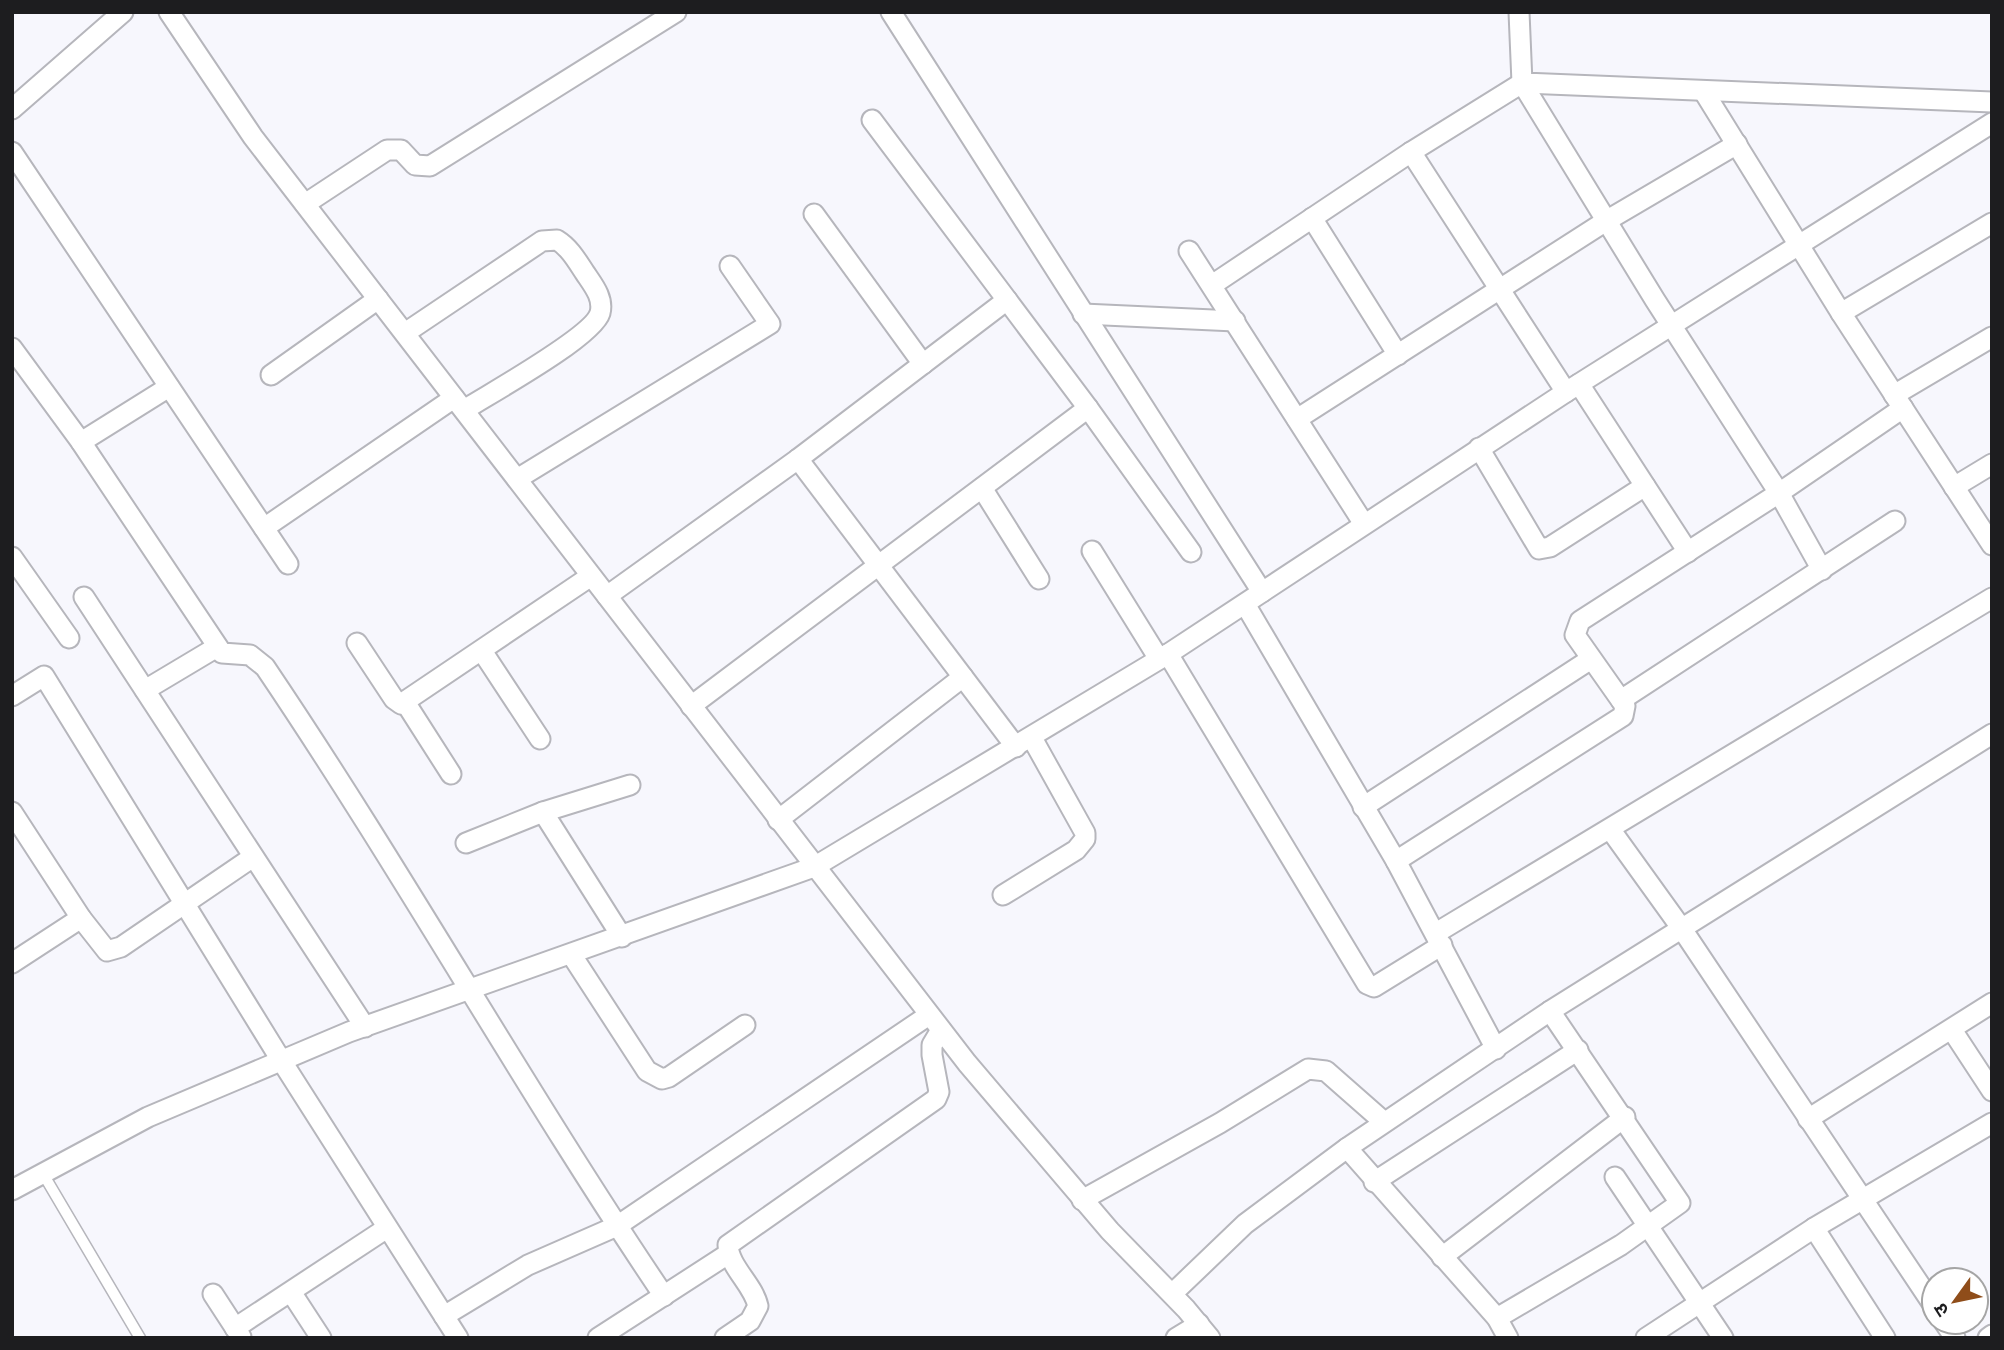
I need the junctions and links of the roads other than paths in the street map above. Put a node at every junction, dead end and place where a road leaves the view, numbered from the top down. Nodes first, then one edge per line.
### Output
1 (124, 12) edge
2 (169, 12) edge
3 (676, 12) edge
4 (891, 12) edge
5 (1519, 12) edge
6 (1522, 83) junction
7 (1704, 92) junction
8 (1992, 102) edge
9 (12, 109) edge
10 (872, 120) dead end
11 (1992, 123) edge
12 (1737, 144) junction
13 (12, 152) edge
14 (1410, 152) junction
15 (304, 204) junction
16 (814, 214) dead end
17 (1311, 218) junction
18 (1606, 221) junction
19 (1992, 223) edge
20 (1799, 244) junction
21 (1188, 251) dead end
22 (730, 266) dead end
23 (1212, 285) junction
24 (1500, 289) junction
25 (378, 299) junction
26 (1007, 300) junction
27 (1841, 313) junction
28 (1083, 314) junction
29 (1235, 321) junction
30 (1672, 326) junction
31 (405, 333) junction
32 (1992, 337) edge
33 (12, 348) edge
34 (1398, 355) junction
35 (923, 364) junction
36 (271, 375) dead end
37 (169, 387) junction
38 (1572, 388) junction
39 (1898, 402) junction
40 (459, 404) junction
41 (1088, 408) junction
42 (1297, 419) junction
43 (81, 442) junction
44 (1479, 448) junction
45 (799, 459) junction
46 (1992, 464) edge
47 (517, 479) junction
48 (1645, 486) junction
49 (1954, 487) junction
50 (982, 488) junction
51 (1779, 493) junction
52 (1895, 521) dead end
53 (1364, 524) junction
54 (264, 528) junction
55 (1992, 544) edge
56 (1092, 551) dead end
57 (1191, 552) dead end
58 (1688, 552) junction
59 (13, 561) edge
60 (288, 564) dead end
61 (879, 566) junction
62 (1822, 570) junction
63 (592, 576) junction
64 (1038, 579) dead end
65 (1262, 592) junction
66 (607, 596) junction
67 (84, 597) dead end
68 (1992, 598) edge
69 (1245, 604) junction
70 (69, 638) dead end
71 (357, 643) dead end
72 (217, 646) junction
73 (482, 651) junction
74 (1164, 657) junction
75 (1591, 659) junction
76 (963, 677) junction
77 (145, 690) junction
78 (12, 696) edge
79 (1621, 700) junction
80 (405, 702) junction
81 (691, 706) junction
82 (1992, 734) edge
83 (540, 739) dead end
84 (1024, 742) junction
85 (451, 774) dead end
86 (630, 785) dead end
87 (1363, 807) junction
88 (12, 812) edge
89 (543, 812) junction
90 (778, 820) junction
91 (1610, 829) junction
92 (466, 843) dead end
93 (253, 857) junction
94 (1396, 862) junction
95 (814, 867) junction
96 (1003, 895) dead end
97 (185, 906) junction
98 (81, 918) junction
99 (1682, 929) junction
100 (622, 937) junction
101 (1439, 939) junction
102 (571, 954) junction
103 (12, 963) edge
104 (470, 991) junction
105 (1992, 1003) edge
106 (1550, 1011) junction
107 (935, 1022) junction
108 (745, 1025) dead end
109 (365, 1027) junction
110 (1952, 1030) junction
111 (1496, 1049) junction
112 (1578, 1050) junction
113 (281, 1060) junction
114 (1992, 1091) edge
115 (1625, 1117) junction
116 (1808, 1119) junction
117 (1384, 1122) junction
118 (1992, 1123) edge
119 (1346, 1147) junction
120 (42, 1171) junction
121 (1615, 1177) dead end
122 (1374, 1182) junction
123 (13, 1188) edge
124 (1082, 1200) junction
125 (1863, 1201) junction
126 (1649, 1225) junction
127 (617, 1226) junction
128 (387, 1228) junction
129 (1814, 1228) junction
130 (728, 1254) junction
131 (1442, 1257) junction
132 (1920, 1285) edge
133 (290, 1292) junction
134 (213, 1294) dead end
135 (1172, 1294) junction
136 (664, 1296) junction
137 (1700, 1302) junction
138 (444, 1316) junction
139 (1497, 1318) junction
140 (1204, 1331) edge
141 (238, 1333) edge
142 (140, 1338) edge
143 (320, 1338) edge
144 (458, 1338) edge
145 (598, 1338) edge
146 (725, 1338) edge
147 (1176, 1338) edge
148 (1508, 1338) edge
149 (1646, 1338) edge
150 (1723, 1338) edge
151 (1885, 1338) edge

1 - 9 street
2 - 15 street
3 - 15 street
4 - 28 street
5 - 6 street
6 - 7 street
6 - 14 street
6 - 18 street
7 - 8 street
7 - 12 street
10 - 26 street
11 - 20 street
12 - 18 street
12 - 20 street
13 - 37 street
14 - 17 street
14 - 24 street
15 - 25 street
16 - 35 street
17 - 23 street
17 - 34 street
18 - 24 street
18 - 30 street
19 - 27 street
20 - 27 street
20 - 30 street
21 - 23 street
22 - 47 street
23 - 29 street
24 - 34 street
24 - 38 street
25 - 31 street
25 - 36 street
26 - 35 street
26 - 41 street
27 - 39 street
28 - 29 street
28 - 65 street
29 - 42 street
30 - 38 street
30 - 51 street
31 - 40 street
31 - 40 street
32 - 39 street
33 - 43 street
34 - 42 street
35 - 45 street
37 - 43 street
37 - 54 street
38 - 44 street
38 - 48 street
39 - 49 street
39 - 51 street
40 - 47 street
40 - 54 street
41 - 50 street
41 - 57 street
42 - 53 street
43 - 72 street
44 - 48 street
44 - 53 street
45 - 61 street
45 - 66 street
46 - 49 street
47 - 63 street
48 - 58 street
49 - 55 street
50 - 61 street
50 - 64 street
51 - 58 street
51 - 62 street
52 - 62 street
53 - 65 street
54 - 60 street
56 - 74 street
58 - 75 street
59 - 70 street
61 - 76 street
61 - 81 street
62 - 79 street
63 - 66 street
63 - 73 street
65 - 69 street
66 - 81 street
67 - 77 street
68 - 91 street
69 - 74 street
69 - 87 street
71 - 80 street
72 - 77 street
72 - 104 street
73 - 80 street
73 - 83 street
74 - 84 street
74 - 101 street
75 - 79 street
75 - 87 street
76 - 84 street
76 - 90 street
77 - 93 street
78 - 97 street
79 - 94 street
80 - 85 street
81 - 90 street
82 - 99 street
84 - 95 street
84 - 96 street
86 - 89 street
87 - 94 street
88 - 98 street
89 - 92 street
89 - 100 street
90 - 95 street
91 - 99 street
91 - 101 street
93 - 97 street
93 - 109 street
94 - 101 street
95 - 100 street
95 - 107 street
97 - 98 street
97 - 113 street
98 - 103 street
99 - 106 street
99 - 116 street
100 - 102 street
101 - 111 street
102 - 104 street
102 - 108 street
104 - 109 street
104 - 127 street
105 - 110 street
106 - 111 street
106 - 112 street
107 - 124 street
107 - 127 street
107 - 130 street
109 - 113 street
110 - 114 street
110 - 116 street
111 - 117 street
112 - 115 street
112 - 122 street
113 - 120 street
113 - 128 street
115 - 126 street
115 - 131 street
116 - 125 street
117 - 119 street
117 - 124 street
118 - 125 street
119 - 122 street
119 - 135 street
120 - 123 street
120 - 142 lane
121 - 126 street
122 - 131 street
124 - 135 street
125 - 129 street
125 - 132 street
126 - 137 street
126 - 139 street
127 - 136 street
127 - 138 street
128 - 133 street
128 - 138 street
129 - 137 street
129 - 151 street
130 - 136 street
130 - 146 street
131 - 139 street
133 - 141 street
133 - 143 street
134 - 141 street
135 - 140 street
136 - 145 street
137 - 149 street
137 - 150 street
138 - 144 street
139 - 148 street
140 - 147 street

